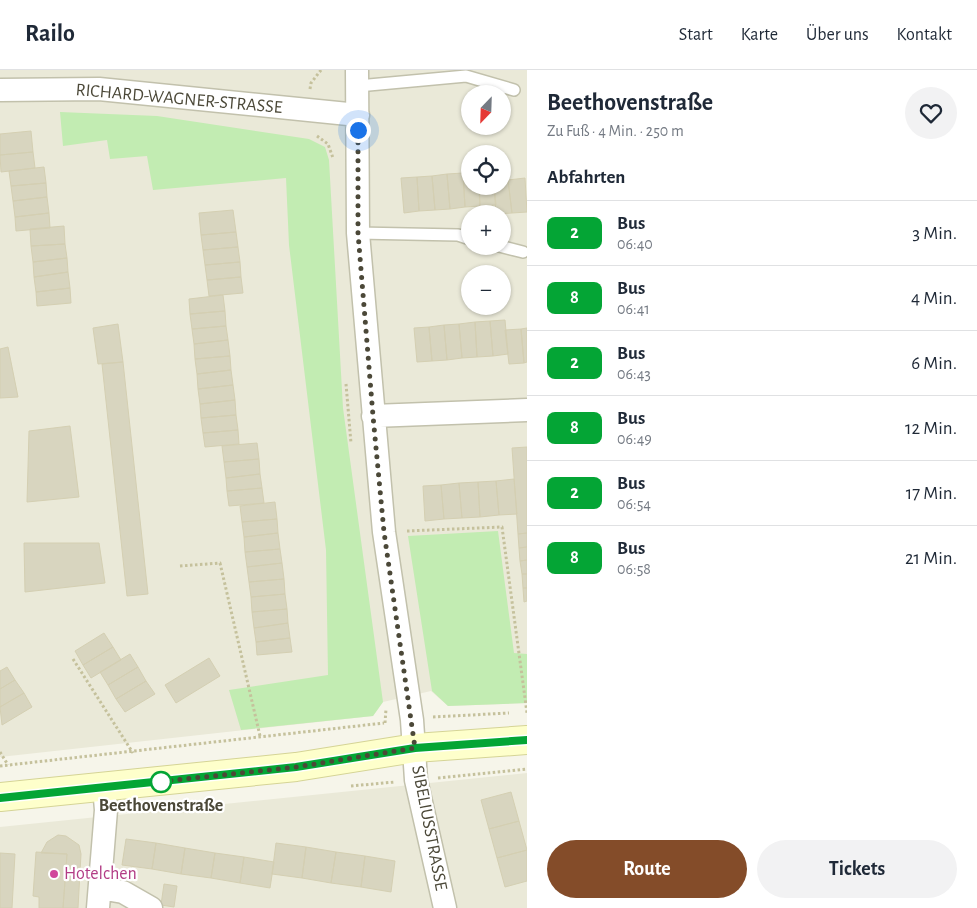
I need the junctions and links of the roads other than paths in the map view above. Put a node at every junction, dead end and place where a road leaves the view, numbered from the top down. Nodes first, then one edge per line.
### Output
1 (358, 78) edge
2 (0, 90) edge
3 (514, 90) dead end
4 (358, 115) junction
5 (358, 233) junction
6 (461, 236) edge
7 (511, 249) edge
8 (523, 252) dead end
9 (527, 410) edge
10 (373, 416) junction
11 (527, 740) edge
12 (415, 748) junction
13 (104, 787) junction
14 (0, 798) edge
15 (98, 898) edge
16 (151, 908) edge
17 (446, 908) edge

1 - 3 lane
1 - 4 street
2 - 4 street, RICHARD-WAGNER-STRASSE
4 - 5 street
5 - 6 lane
5 - 10 street
7 - 8 lane
9 - 10 street
10 - 12 street
11 - 12 main road
12 - 13 main road
12 - 17 street, SIBELIUSSTRASSE
13 - 14 main road
13 - 15 street
15 - 16 street

